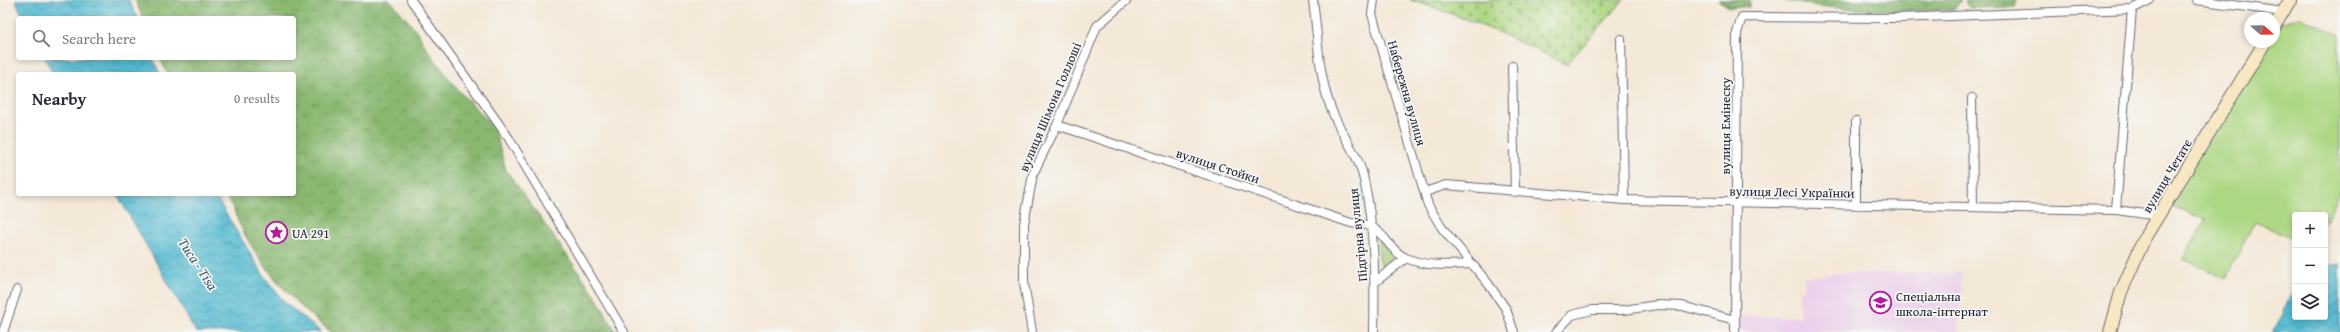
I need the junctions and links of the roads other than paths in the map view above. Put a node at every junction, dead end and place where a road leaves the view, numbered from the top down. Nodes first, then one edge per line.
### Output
1 (411, 0) edge
2 (1127, 0) edge
3 (1313, 0) edge
4 (1374, 0) edge
5 (2150, 0) edge
6 (2197, 0) edge
7 (2290, 0) edge
8 (2132, 9) junction
9 (2283, 12) junction
10 (2280, 17) edge
11 (1621, 39) dead end
12 (2261, 48) edge
13 (1512, 66) dead end
14 (1972, 98) dead end
15 (1856, 121) dead end
16 (1057, 126) junction
17 (1425, 192) junction
18 (1515, 192) junction
19 (1624, 200) junction
20 (1737, 202) junction
21 (1856, 205) junction
22 (1973, 207) junction
23 (2116, 210) junction
24 (2160, 216) junction
25 (1372, 227) junction
26 (1406, 258) junction
27 (1471, 264) junction
28 (1375, 282) junction
29 (17, 290) dead end
30 (1735, 320) junction
31 (3, 332) edge
32 (624, 332) edge
33 (1032, 332) edge
34 (1374, 332) edge
35 (1514, 332) edge
36 (1556, 332) edge
37 (1735, 332) edge
38 (2110, 332) edge

1 - 32 street
2 - 16 street, вулиця Шімона Голлоші
3 - 25 street, Підгірна вулиця
4 - 17 street, Набережна вулиця
5 - 8 street
6 - 9 street
7 - 9 street
8 - 20 street, вулиця Емінеску
8 - 23 street
9 - 10 street
11 - 19 street
12 - 24 street, вулиця Четатє
13 - 18 street
14 - 22 street
15 - 21 street
16 - 25 street, вулиця Стойки
16 - 33 street, вулиця Шімона Голлоші
17 - 18 street, вулиця Лесі Українки
17 - 27 street, Набережна вулиця
18 - 19 street, вулиця Лесі Українки
19 - 20 street, вулиця Лесі Українки
20 - 21 street, вулиця Лесі Українки
20 - 30 street, вулиця Емінеску
21 - 22 street, вулиця Лесі Українки
22 - 23 street, вулиця Лесі Українки
23 - 24 street, вулиця Лесі Українки
24 - 38 street, вулиця Четатє
25 - 26 street
25 - 28 street, Підгірна вулиця
26 - 27 street
26 - 28 street
27 - 35 street, Набережна вулиця
28 - 34 street, Підгірна вулиця
29 - 31 street
30 - 36 street
30 - 37 street, вулиця Емінеску

